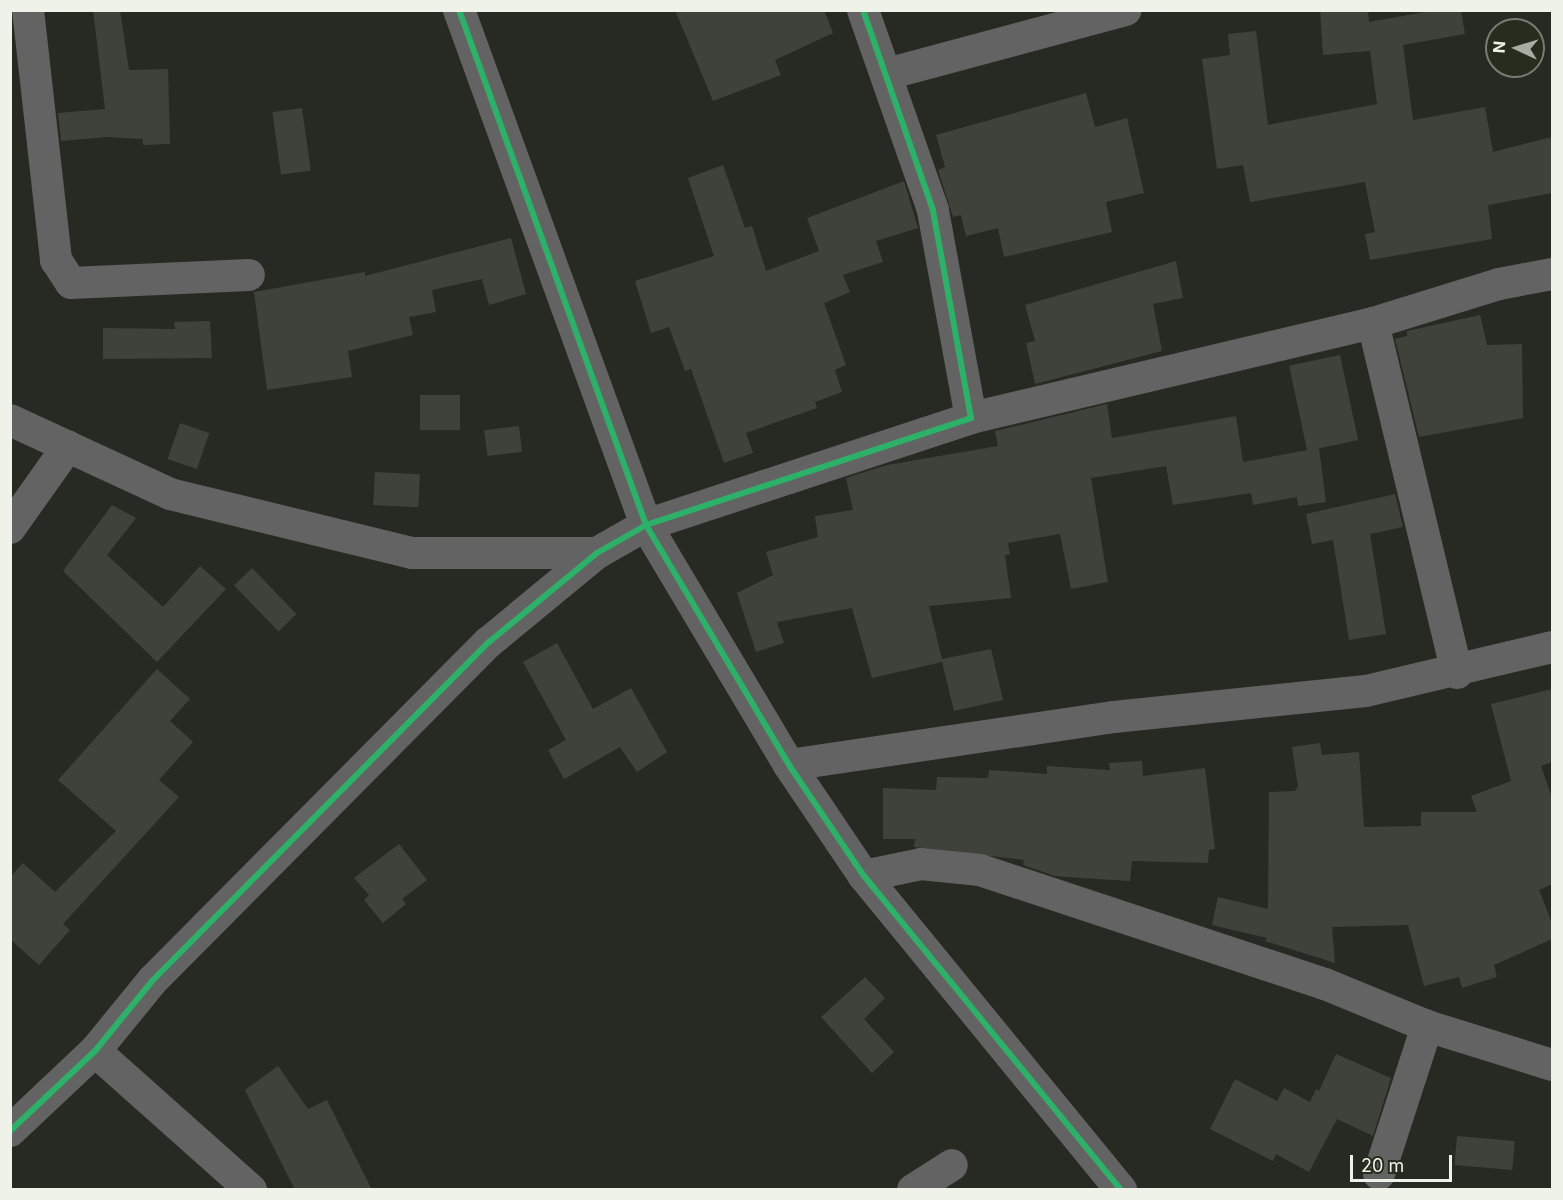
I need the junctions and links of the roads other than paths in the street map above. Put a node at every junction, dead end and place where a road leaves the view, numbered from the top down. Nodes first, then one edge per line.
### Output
1 (28, 10) edge
2 (459, 10) edge
3 (863, 10) edge
4 (1126, 10) edge
5 (887, 74) junction
6 (1552, 274) edge
7 (249, 276) dead end
8 (1373, 323) junction
9 (971, 418) junction
10 (10, 420) edge
11 (68, 446) junction
12 (646, 525) junction
13 (10, 528) edge
14 (597, 553) junction
15 (1552, 647) edge
16 (1457, 673) junction
17 (789, 765) junction
18 (864, 876) junction
19 (1427, 1026) junction
20 (95, 1052) junction
21 (1552, 1065) edge
22 (10, 1131) edge
23 (952, 1165) dead end
24 (1379, 1174) dead end
25 (251, 1190) edge
26 (913, 1190) edge
27 (1121, 1190) edge

1 - 7 street
2 - 12 street
3 - 5 street
4 - 5 street
5 - 9 street
6 - 8 street
8 - 9 street
8 - 16 street
9 - 12 street
10 - 11 street
11 - 13 street
11 - 14 street
12 - 14 street
12 - 17 street
14 - 20 street
15 - 16 street
16 - 17 street
17 - 18 street
18 - 19 street
18 - 27 street
19 - 21 street
19 - 24 street
20 - 22 street
20 - 25 street
23 - 26 street

